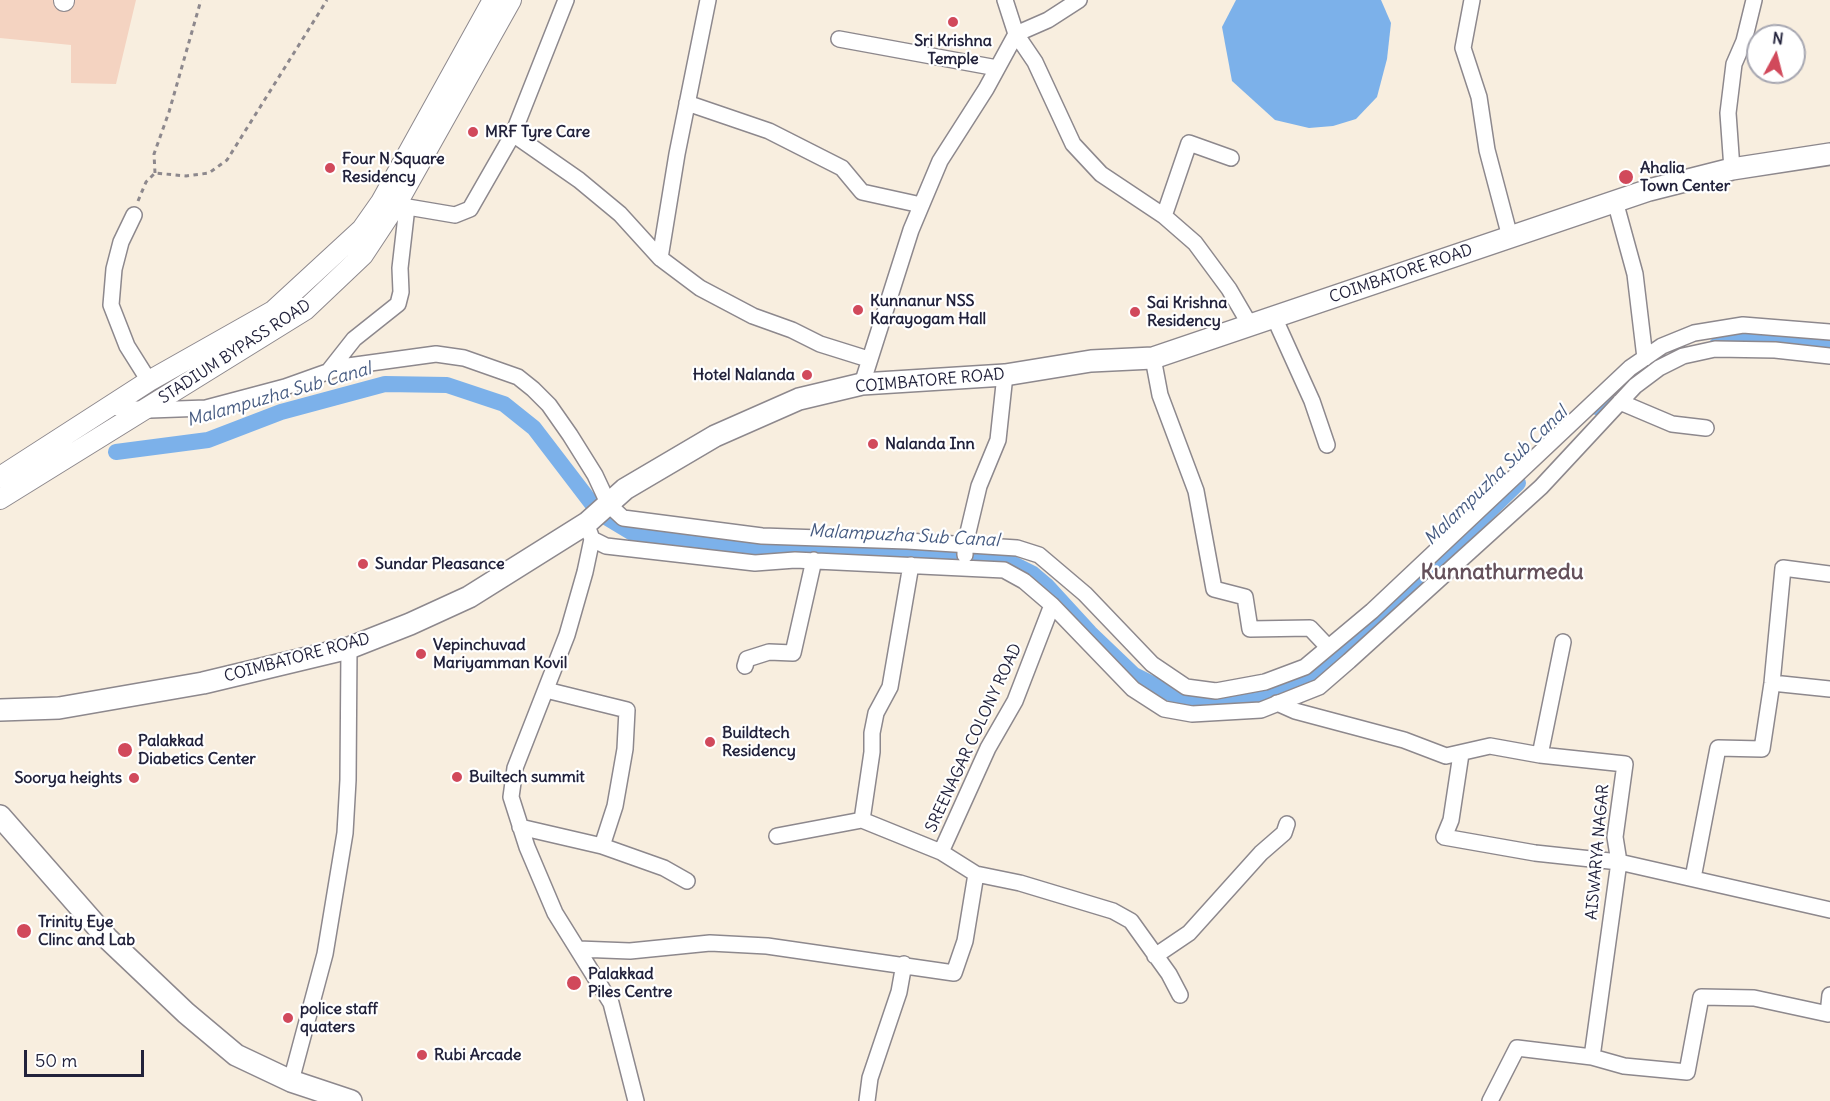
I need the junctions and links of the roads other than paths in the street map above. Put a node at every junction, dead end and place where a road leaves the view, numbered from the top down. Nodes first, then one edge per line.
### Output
1 (493, 0) edge
2 (511, 0) edge
3 (566, 0) edge
4 (708, 0) edge
5 (1005, 0) edge
6 (1079, 0) edge
7 (1472, 0) edge
8 (1754, 0) edge
9 (1016, 34) junction
10 (839, 39) dead end
11 (997, 68) junction
12 (687, 103) junction
13 (513, 135) junction
14 (1830, 154) edge
15 (1231, 158) dead end
16 (1732, 169) junction
17 (1615, 201) junction
18 (921, 204) junction
19 (402, 206) junction
20 (134, 215) road end
21 (1164, 216) junction
22 (1510, 237) junction
23 (660, 258) junction
24 (1274, 317) junction
25 (1250, 325) junction
26 (1830, 332) edge
27 (1830, 356) edge
28 (868, 358) junction
29 (1153, 358) junction
30 (1645, 358) junction
31 (328, 372) junction
32 (1005, 375) junction
33 (149, 381) junction
34 (862, 384) junction
35 (1595, 401) junction
36 (1620, 402) junction
37 (109, 407) junction
38 (144, 410) junction
39 (1608, 414) junction
40 (1706, 428) dead end
41 (1327, 445) dead end
42 (0, 477) edge
43 (0, 499) edge
44 (609, 505) junction
45 (589, 531) junction
46 (965, 545) junction
47 (813, 560) junction
48 (911, 565) junction
49 (965, 567) junction
50 (1830, 574) edge
51 (1052, 605) junction
52 (1563, 642) dead end
53 (1328, 647) junction
54 (349, 648) junction
55 (745, 666) dead end
56 (1772, 683) junction
57 (1830, 689) edge
58 (546, 690) junction
59 (1277, 703) junction
60 (0, 710) edge
61 (1461, 754) junction
62 (1540, 755) junction
63 (0, 816) edge
64 (862, 820) junction
65 (1287, 824) dead end
66 (520, 827) junction
67 (777, 836) dead end
68 (602, 846) junction
69 (941, 852) junction
70 (1619, 862) junction
71 (976, 874) junction
72 (1693, 878) junction
73 (687, 881) dead end
74 (1830, 910) edge
75 (578, 949) junction
76 (1155, 956) junction
77 (904, 964) junction
78 (1180, 995) dead end
79 (1830, 995) edge
80 (1592, 1057) junction
81 (291, 1081) junction
82 (351, 1101) edge
83 (636, 1101) edge
84 (867, 1101) edge
85 (1490, 1101) edge

1 - 33 street, STADIUM BYPASS ROAD
2 - 19 street, STADIUM BYPASS ROAD
3 - 13 street
4 - 12 street
5 - 9 street
6 - 9 street
7 - 22 street
8 - 16 street
9 - 11 street
9 - 21 street
10 - 11 street
11 - 18 street
12 - 18 street
12 - 23 street
13 - 19 street
13 - 23 street
14 - 16 main road, COIMBATORE ROAD
15 - 21 street
16 - 17 main road, COIMBATORE ROAD
17 - 22 main road, COIMBATORE ROAD
17 - 30 street
18 - 28 street
19 - 31 street
19 - 38 street, STADIUM BYPASS ROAD
20 - 33 street
21 - 25 street
22 - 24 main road, COIMBATORE ROAD
23 - 28 street
24 - 25 main road, COIMBATORE ROAD
24 - 41 street
25 - 29 main road, COIMBATORE ROAD
26 - 30 street
27 - 36 street
28 - 34 street
29 - 32 main road, COIMBATORE ROAD
29 - 53 street
30 - 35 street
31 - 38 street
31 - 44 street
32 - 34 main road, COIMBATORE ROAD
32 - 46 street
33 - 37 street, STADIUM BYPASS ROAD
34 - 44 main road, COIMBATORE ROAD
35 - 39 street
35 - 53 street
36 - 39 street
36 - 40 street
37 - 38 street
37 - 42 street, STADIUM BYPASS ROAD
38 - 43 street, STADIUM BYPASS ROAD
39 - 59 street
44 - 45 main road, COIMBATORE ROAD
44 - 46 street
45 - 47 street
45 - 54 main road, COIMBATORE ROAD
45 - 58 street
46 - 49 street
46 - 53 street
47 - 48 street
47 - 55 street
48 - 49 street
48 - 64 street
49 - 51 street
50 - 56 street
51 - 59 street
51 - 69 street, SREENAGAR COLONY ROAD
52 - 62 street
54 - 60 main road, COIMBATORE ROAD
54 - 81 street
56 - 57 street
56 - 72 street
58 - 66 street
58 - 68 street
59 - 61 street, AISWARYA NAGAR
61 - 62 street, AISWARYA NAGAR
61 - 70 street
62 - 70 street, AISWARYA NAGAR
63 - 81 main road
64 - 67 street
64 - 69 street, SREENAGAR COLONY ROAD
65 - 76 street
66 - 68 street
66 - 75 street
68 - 73 street
69 - 71 street, SREENAGAR COLONY ROAD
70 - 72 street
70 - 80 street, AISWARYA NAGAR
71 - 76 street, SREENAGAR COLONY ROAD
71 - 77 street
72 - 74 street
75 - 77 street
75 - 83 street
76 - 78 street, SREENAGAR COLONY ROAD
77 - 84 street
79 - 80 street
80 - 85 street
81 - 82 main road

